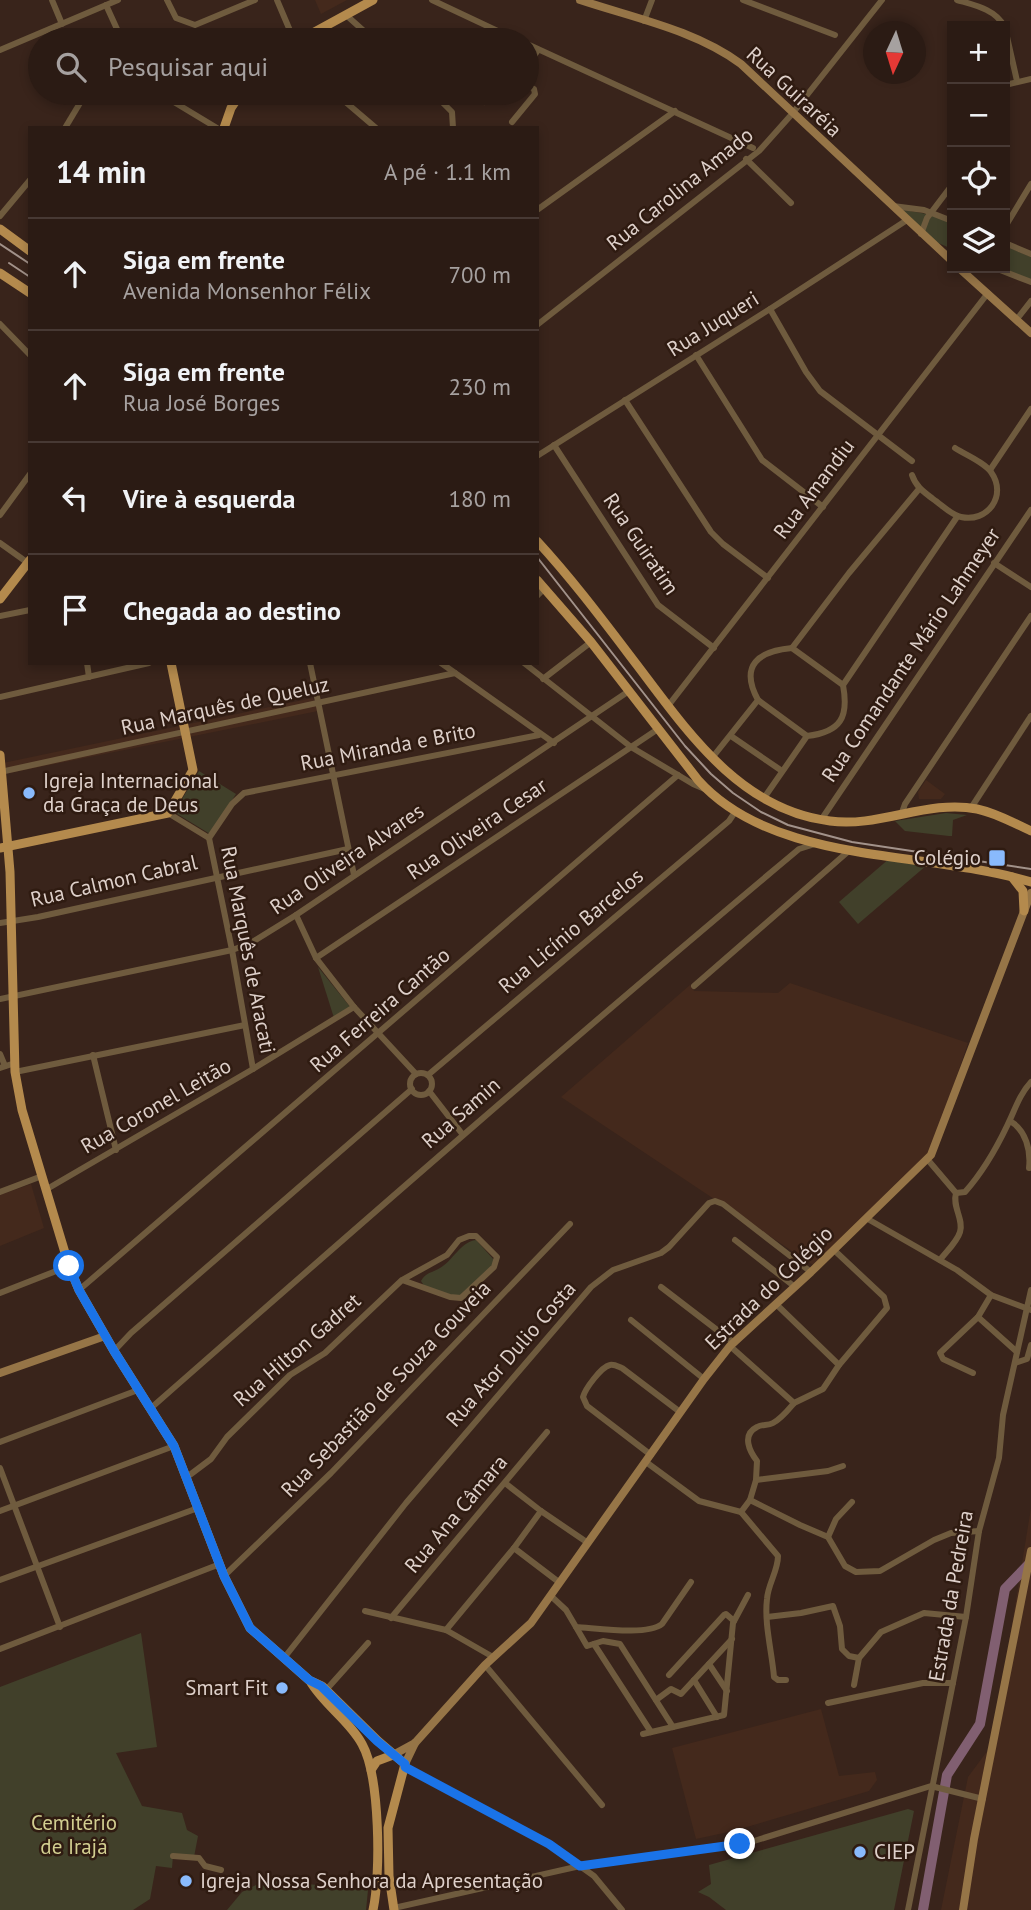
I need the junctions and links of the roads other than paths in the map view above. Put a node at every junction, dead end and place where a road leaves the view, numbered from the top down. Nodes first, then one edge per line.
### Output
1 (52, 0) edge
2 (118, 0) edge
3 (167, 0) edge
4 (255, 0) edge
5 (277, 0) edge
6 (373, 0) edge
7 (432, 0) edge
8 (580, 0) edge
9 (652, 0) edge
10 (743, 0) edge
11 (882, 0) edge
12 (957, 0) edge
13 (753, 2) edge
14 (106, 5) junction
15 (346, 15) junction
16 (644, 21) junction
17 (1001, 21) edge
18 (62, 24) junction
19 (52, 28) edge
20 (115, 28) edge
21 (291, 28) edge
22 (321, 28) edge
23 (361, 28) edge
24 (492, 28) edge
25 (835, 35) dead end
26 (28, 38) edge
27 (0, 50) edge
28 (539, 50) edge
29 (1010, 51) edge
30 (1031, 79) edge
31 (1017, 80) junction
32 (1007, 84) edge
33 (79, 105) edge
34 (182, 105) edge
35 (235, 105) edge
36 (349, 105) edge
37 (445, 105) edge
38 (526, 105) edge
39 (674, 111) junction
40 (792, 114) junction
41 (512, 122) dead end
42 (66, 126) edge
43 (222, 126) edge
44 (224, 126) edge
45 (374, 126) edge
46 (453, 126) edge
47 (753, 148) dead end
48 (746, 159) junction
49 (28, 182) edge
50 (1031, 184) edge
51 (947, 192) edge
52 (791, 203) dead end
53 (890, 205) junction
54 (539, 209) edge
55 (933, 212) junction
56 (0, 216) edge
57 (947, 218) edge
58 (1010, 219) edge
59 (907, 220) junction
60 (0, 229) edge
61 (921, 234) junction
62 (1010, 245) edge
63 (28, 250) edge
64 (1031, 254) edge
65 (947, 257) edge
66 (0, 273) edge
67 (965, 273) edge
68 (1008, 273) edge
69 (1031, 282) edge
70 (28, 292) edge
71 (988, 293) junction
72 (1031, 301) edge
73 (770, 309) junction
74 (1017, 319) junction
75 (539, 323) edge
76 (0, 324) edge
77 (1031, 333) edge
78 (28, 353) edge
79 (696, 355) junction
80 (625, 400) junction
81 (1031, 409) edge
82 (877, 436) junction
83 (554, 445) junction
84 (955, 448) dead end
85 (539, 455) edge
86 (912, 461) dead end
87 (990, 470) junction
88 (912, 475) dead end
89 (28, 477) edge
90 (919, 489) junction
91 (823, 507) junction
92 (1031, 510) edge
93 (0, 515) edge
94 (957, 517) junction
95 (0, 543) edge
96 (539, 543) edge
97 (28, 561) edge
98 (28, 563) edge
99 (994, 563) junction
100 (768, 578) junction
101 (539, 582) edge
102 (1031, 587) edge
103 (545, 588) junction
104 (539, 594) edge
105 (0, 599) edge
106 (28, 610) edge
107 (0, 616) edge
108 (1031, 616) edge
109 (591, 642) junction
110 (792, 648) junction
111 (713, 649) junction
112 (87, 665) edge
113 (140, 665) edge
114 (171, 665) edge
115 (310, 665) edge
116 (444, 665) edge
117 (526, 665) edge
118 (454, 673) junction
119 (89, 677) junction
120 (543, 679) junction
121 (843, 685) junction
122 (629, 691) junction
123 (0, 697) edge
124 (758, 700) junction
125 (319, 704) junction
126 (668, 706) junction
127 (1031, 716) edge
128 (593, 717) junction
129 (658, 729) junction
130 (186, 733) junction
131 (539, 735) junction
132 (731, 736) junction
133 (807, 736) junction
134 (554, 743) junction
135 (631, 747) junction
136 (0, 755) edge
137 (712, 758) junction
138 (782, 771) junction
139 (1, 772) edge
140 (333, 775) junction
141 (678, 775) junction
142 (707, 790) junction
143 (764, 798) junction
144 (971, 808) junction
145 (735, 812) junction
146 (168, 813) junction
147 (901, 815) junction
148 (821, 820) junction
149 (7, 830) junction
150 (1031, 831) edge
151 (209, 838) junction
152 (796, 838) junction
153 (27, 843) junction
154 (817, 843) junction
155 (4, 847) edge
156 (348, 849) junction
157 (799, 849) junction
158 (851, 849) junction
159 (9, 863) junction
160 (354, 875) junction
161 (216, 876) junction
162 (1010, 876) junction
163 (1031, 882) edge
164 (1031, 893) edge
165 (1028, 912) edge
166 (296, 915) junction
167 (12, 922) junction
168 (0, 923) edge
169 (232, 950) junction
170 (316, 958) junction
171 (694, 986) dead end
172 (13, 997) junction
173 (0, 999) edge
174 (354, 1007) junction
175 (246, 1025) junction
176 (378, 1035) junction
177 (0, 1054) edge
178 (93, 1055) junction
179 (2, 1067) edge
180 (15, 1067) junction
181 (253, 1069) junction
182 (416, 1074) junction
183 (428, 1075) junction
184 (1031, 1082) edge
185 (412, 1089) junction
186 (429, 1091) junction
187 (1010, 1121) junction
188 (463, 1135) junction
189 (116, 1150) junction
190 (928, 1160) junction
191 (1029, 1168) dead end
192 (42, 1176) junction
193 (47, 1189) junction
194 (0, 1192) edge
195 (956, 1193) junction
196 (866, 1218) junction
197 (570, 1224) dead end
198 (735, 1240) dead end
199 (834, 1250) junction
200 (940, 1260) junction
201 (69, 1266) junction
202 (811, 1272) junction
203 (402, 1280) junction
204 (661, 1287) dead end
205 (795, 1287) junction
206 (79, 1290) junction
207 (1031, 1290) edge
208 (0, 1293) edge
209 (991, 1295) junction
210 (776, 1304) junction
211 (1029, 1309) edge
212 (978, 1317) junction
213 (631, 1320) dead end
214 (105, 1336) junction
215 (732, 1345) junction
216 (1031, 1345) edge
217 (114, 1351) junction
218 (1017, 1352) junction
219 (1015, 1363) junction
220 (839, 1365) junction
221 (0, 1373) edge
222 (973, 1373) dead end
223 (704, 1379) junction
224 (138, 1390) junction
225 (794, 1403) junction
226 (151, 1408) junction
227 (680, 1412) junction
228 (547, 1432) dead end
229 (0, 1442) edge
230 (174, 1446) junction
231 (648, 1458) junction
232 (844, 1466) dead end
233 (0, 1468) edge
234 (187, 1477) junction
235 (757, 1480) junction
236 (505, 1483) junction
237 (750, 1500) junction
238 (852, 1502) dead end
239 (15, 1506) junction
240 (198, 1508) junction
241 (0, 1511) edge
242 (541, 1511) junction
243 (741, 1512) junction
244 (979, 1531) junction
245 (828, 1537) junction
246 (588, 1543) junction
247 (514, 1548) junction
248 (1030, 1554) edge
249 (220, 1564) junction
250 (37, 1566) junction
251 (224, 1576) junction
252 (0, 1580) edge
253 (691, 1582) dead end
254 (561, 1583) junction
255 (748, 1595) dead end
256 (551, 1596) junction
257 (365, 1611) dead end
258 (767, 1617) junction
259 (966, 1617) junction
260 (391, 1618) junction
261 (734, 1621) junction
262 (60, 1627) junction
263 (576, 1627) junction
264 (446, 1630) junction
265 (732, 1639) junction
266 (368, 1643) dead end
267 (594, 1644) junction
268 (0, 1649) edge
269 (493, 1657) junction
270 (284, 1658) junction
271 (859, 1658) junction
272 (709, 1664) junction
273 (485, 1665) junction
274 (669, 1675) dead end
275 (309, 1680) junction
276 (694, 1680) junction
277 (786, 1680) dead end
278 (953, 1683) junction
279 (853, 1685) dead end
280 (326, 1690) junction
281 (727, 1691) junction
282 (656, 1700) junction
283 (828, 1703) dead end
284 (328, 1705) junction
285 (345, 1709) junction
286 (717, 1717) junction
287 (673, 1727) junction
288 (651, 1732) junction
289 (643, 1734) dead end
290 (415, 1742) junction
291 (393, 1755) junction
292 (405, 1765) junction
293 (371, 1770) junction
294 (931, 1786) junction
295 (983, 1799) junction
296 (602, 1805) dead end
297 (173, 1856) dead end
298 (580, 1866) junction
299 (221, 1870) dead end
300 (394, 1909) edge
301 (373, 1910) edge
302 (622, 1910) edge
303 (908, 1910) edge
304 (963, 1910) edge

1 - 18 street
2 - 14 street
3 - 4 street
5 - 21 street
6 - 15 main road
7 - 24 street
8 - 16 main road, Rua Guiraréia
9 - 16 street
10 - 13 street
11 - 40 street, Rua Carolina Amado
12 - 17 street
13 - 25 street
14 - 18 street
14 - 20 street
15 - 22 main road
15 - 23 street
16 - 40 main road, Rua Guiraréia
18 - 19 street
26 - 27 street
28 - 39 street
29 - 31 street
30 - 31 street
31 - 32 street
33 - 42 street
34 - 43 street
35 - 44 main road
36 - 45 street
37 - 46 street
38 - 41 street
39 - 47 street
39 - 54 street
40 - 48 street, Rua Carolina Amado
40 - 53 main road, Rua Guiraréia
48 - 52 street
48 - 75 street, Rua Carolina Amado
49 - 56 street
50 - 58 street
51 - 55 street
53 - 55 street
53 - 59 main road, Rua Guiraréia
55 - 57 street
55 - 61 street
59 - 61 main road, Rua Guiraréia
59 - 73 street, Rua Juqueri
60 - 63 main road
61 - 65 main road, Rua Guiraréia
62 - 64 street
66 - 70 main road
67 - 71 main road
68 - 69 street
71 - 74 main road
71 - 82 street, Rua Amandiu
72 - 74 street
73 - 79 street, Rua Juqueri
73 - 82 street
74 - 77 main road
76 - 78 street
79 - 80 street, Rua Juqueri
79 - 91 street
80 - 83 street, Rua Juqueri
80 - 100 street
81 - 87 street
82 - 86 street
82 - 91 street, Rua Amandiu
83 - 85 street, Rua Juqueri
83 - 111 street, Rua Guiratim
84 - 87 street
87 - 94 street
88 - 90 street
89 - 93 street
90 - 94 street
90 - 110 street
91 - 100 street, Rua Amandiu
92 - 99 street, Rua Comandante Mário Lahmeyer
94 - 121 street
95 - 97 street
96 - 126 main road
98 - 105 main road
99 - 102 street
99 - 148 street, Rua Comandante Mário Lahmeyer
100 - 111 street, Rua Amandiu
101 - 103 main road
103 - 104 street
103 - 109 main road
106 - 107 street
108 - 147 street
109 - 120 street
109 - 122 main road
110 - 121 street
110 - 124 street
111 - 126 street, Rua Amandiu
112 - 119 street
113 - 119 street
114 - 130 main road
115 - 125 street
116 - 118 street
117 - 120 street
118 - 125 street, Rua Marquês de Queluz
118 - 131 street
119 - 123 street
120 - 128 street
121 - 133 street
122 - 128 street, Rua Oliveira Alvares
122 - 129 main road
124 - 132 street
124 - 133 street
125 - 130 street, Rua Marquês de Queluz
125 - 140 street
126 - 137 main road
127 - 144 street
128 - 134 street, Rua Oliveira Alvares
128 - 135 street
129 - 135 street, Rua Oliveira Cesar
129 - 142 main road
130 - 139 street, Rua Marquês de Queluz
130 - 146 main road
131 - 134 street
131 - 140 street, Rua Miranda e Brito
132 - 137 street
132 - 138 street
133 - 138 street
134 - 160 street, Rua Oliveira Alvares
135 - 141 street
135 - 170 street, Rua Oliveira Cesar
136 - 139 main road
137 - 143 main road
138 - 143 street
139 - 149 main road
140 - 151 street, Rua Miranda e Brito
140 - 156 street
141 - 142 street
141 - 176 street, Rua Ferreira Cantão
142 - 145 main road
143 - 148 main road
144 - 147 main road
144 - 150 main road
145 - 152 main road
145 - 183 street, Rua Licínio Barcelos
146 - 151 street
146 - 153 main road
147 - 148 main road
149 - 153 main road
149 - 155 main road
151 - 161 street, Rua Marquês de Aracati
152 - 154 main road
152 - 157 street
153 - 155 main road
153 - 159 main road
154 - 157 street, Rua Samin
154 - 158 main road
155 - 159 main road
156 - 160 street
156 - 161 street, Rua Calmon Cabral
157 - 188 street, Rua Samin
158 - 162 main road
158 - 171 street
159 - 167 main road
160 - 166 street, Rua Oliveira Alvares
161 - 167 street, Rua Calmon Cabral
161 - 169 street, Rua Marquês de Aracati
162 - 163 main road
162 - 165 main road
164 - 165 main road, Estrada do Colégio
165 - 190 main road, Estrada do Colégio
166 - 169 street, Rua Oliveira Alvares
166 - 170 street
167 - 168 street, Rua Calmon Cabral
167 - 172 main road
169 - 172 street, Rua Oliveira Alvares
169 - 175 street, Rua Marquês de Aracati
170 - 174 street
172 - 173 street, Rua Oliveira Alvares
172 - 180 main road
174 - 176 street
174 - 181 street, Rua Coronel Leitão
175 - 178 street
175 - 181 street, Rua Marquês de Aracati
176 - 182 street
176 - 206 street, Rua Ferreira Cantão
177 - 179 street
178 - 180 street
178 - 189 street
179 - 180 street
180 - 192 main road
181 - 189 street, Rua Coronel Leitão
182 - 183 street
182 - 185 street
183 - 186 street
184 - 187 street
185 - 186 street
185 - 217 street
186 - 188 street
187 - 191 street
187 - 195 street
188 - 226 street, Rua Samin
189 - 193 street, Rua Coronel Leitão
190 - 195 street
190 - 196 main road, Estrada do Colégio
192 - 193 main road
192 - 194 street
193 - 201 main road
195 - 200 street
196 - 199 main road, Estrada do Colégio
196 - 200 street
197 - 251 street, Rua Sebastião de Souza Gouveia
198 - 205 street
199 - 202 main road, Estrada do Colégio
199 - 220 street
200 - 209 street
201 - 206 main road
201 - 208 street
202 - 205 main road, Estrada do Colégio
202 - 270 street, Rua Ator Dulio Costa
203 - 203 street, Rua Hilton Gadret
203 - 234 street, Rua Hilton Gadret
204 - 215 street
205 - 210 main road, Estrada do Colégio
206 - 214 main road
207 - 211 street, Estrada da Pedreira
209 - 211 street
209 - 212 street
210 - 215 main road, Estrada do Colégio
210 - 220 street
211 - 218 street, Estrada da Pedreira
212 - 218 street
212 - 222 street
213 - 223 street
214 - 217 main road
214 - 221 main road
215 - 223 main road, Estrada do Colégio
215 - 225 street
216 - 219 street
217 - 224 main road
218 - 219 street, Estrada da Pedreira
219 - 244 street, Estrada da Pedreira
220 - 225 street
223 - 227 main road, Estrada do Colégio
224 - 226 main road
224 - 229 street
225 - 235 street
226 - 230 main road
227 - 231 main road, Estrada do Colégio
227 - 231 street
228 - 236 street, Rua Ana Câmara
230 - 234 main road
230 - 239 street
231 - 243 street
231 - 246 main road, Estrada do Colégio
232 - 235 street
233 - 239 street
234 - 240 main road
235 - 237 street
236 - 242 street
236 - 260 street, Rua Ana Câmara
237 - 243 street
237 - 245 street
238 - 245 street
239 - 241 street
239 - 250 street
240 - 249 main road
240 - 250 street
242 - 246 street
242 - 247 street
243 - 258 street
244 - 245 street
244 - 259 street, Estrada da Pedreira
246 - 254 main road, Estrada do Colégio
247 - 254 street
247 - 264 street
248 - 295 main road
249 - 251 main road
249 - 262 street
250 - 252 street
250 - 262 street
251 - 270 main road
253 - 263 street
254 - 256 main road, Estrada do Colégio
255 - 261 street
256 - 263 street
256 - 269 main road, Estrada do Colégio
257 - 260 street
258 - 271 street
258 - 277 street
259 - 271 street
259 - 278 street, Estrada da Pedreira
260 - 264 street
261 - 265 street
261 - 274 street
262 - 268 street
263 - 267 street
264 - 269 street
265 - 272 street
265 - 281 street
266 - 280 street
267 - 282 street
267 - 288 street
269 - 273 main road, Estrada do Colégio
270 - 275 main road
271 - 279 street
272 - 276 street
272 - 281 street
273 - 290 main road, Estrada do Colégio
273 - 296 street
275 - 280 main road
275 - 284 main road
276 - 282 street
276 - 286 street
278 - 283 street
278 - 294 street, Estrada da Pedreira
280 - 285 main road
281 - 286 street
282 - 287 street
284 - 285 main road
284 - 293 main road
285 - 291 main road
286 - 287 street
287 - 288 street
288 - 289 street
290 - 291 main road, Estrada do Colégio
290 - 292 main road, Estrada do Colégio
291 - 292 main road
291 - 293 main road
292 - 298 street
292 - 300 main road
293 - 301 main road
294 - 295 street
294 - 298 street
294 - 303 street, Estrada da Pedreira
295 - 304 main road
297 - 299 street
298 - 300 street
298 - 302 street

